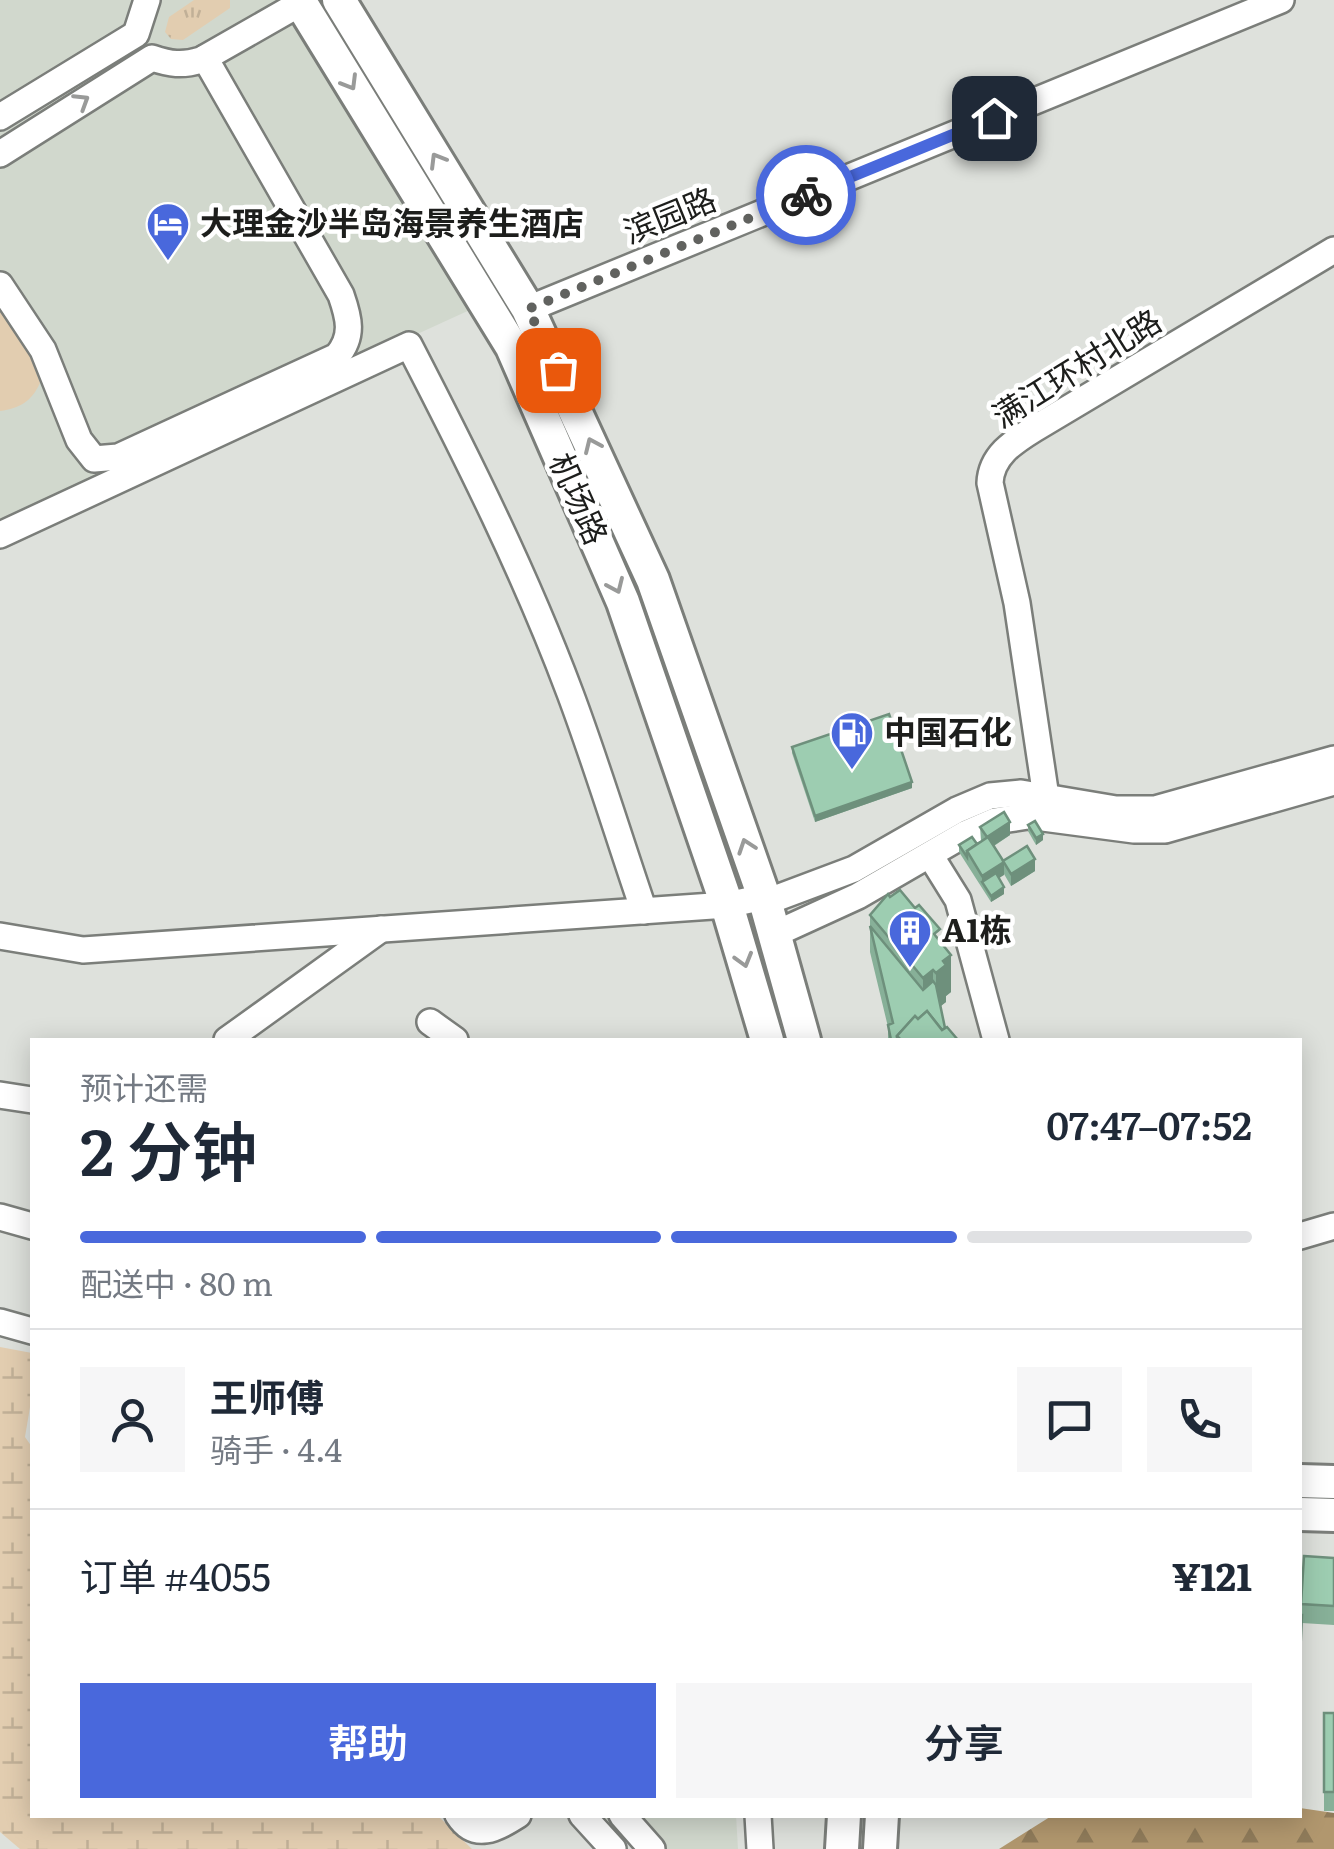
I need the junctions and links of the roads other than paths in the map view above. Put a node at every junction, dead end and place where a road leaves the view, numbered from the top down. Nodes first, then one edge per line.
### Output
1 (147, 0) edge
2 (340, 0) edge
3 (1281, 0) edge
4 (300, 2) edge
5 (205, 58) junction
6 (0, 117) edge
7 (0, 154) edge
8 (1334, 250) edge
9 (0, 285) edge
10 (528, 309) junction
11 (0, 535) edge
12 (1334, 759) edge
13 (1334, 782) edge
14 (1046, 797) junction
15 (930, 855) junction
16 (728, 905) junction
17 (644, 911) junction
18 (768, 911) junction
19 (381, 930) junction
20 (0, 936) edge
21 (430, 1022) dead end
22 (230, 1038) edge
23 (452, 1038) edge
24 (766, 1038) edge
25 (803, 1038) edge
26 (995, 1038) edge
27 (0, 1094) edge
28 (30, 1100) edge
29 (0, 1217) edge
30 (30, 1225) edge
31 (1334, 1226) edge
32 (1302, 1235) edge
33 (0, 1322) edge
34 (30, 1330) edge
35 (1302, 1481) edge
36 (1334, 1482) edge
37 (1302, 1514) edge
38 (1334, 1515) edge
39 (460, 1818) edge
40 (514, 1818) edge
41 (585, 1818) edge
42 (625, 1818) edge
43 (758, 1818) edge
44 (844, 1818) edge
45 (882, 1818) edge
46 (613, 1849) edge
47 (652, 1849) edge
48 (760, 1849) edge
49 (842, 1849) edge
50 (880, 1849) edge

1 - 6 street
10 -> 2 main road, 机场路
3 - 10 street, 滨园路
4 - 5 street
4 -> 16 main road, 机场路
7 -> 5 street
5 - 9 street
8 - 14 street, 满江环村北路
18 -> 10 main road, 机场路
11 - 17 street
12 - 14 street
13 - 15 street
14 - 18 street
15 - 18 street
15 - 26 street
16 - 17 street
16 - 18 street
16 -> 24 main road, 机场路
17 - 19 street
18 - 25 main road, 机场路
19 - 20 street
19 - 22 street
21 - 23 street
27 - 28 street
29 - 30 street
31 - 32 street
33 - 34 street
35 - 36 main road
37 - 38 main road
39 - 40 street
41 - 46 street
42 - 47 street
43 - 48 street
44 - 49 main road
45 - 50 main road

